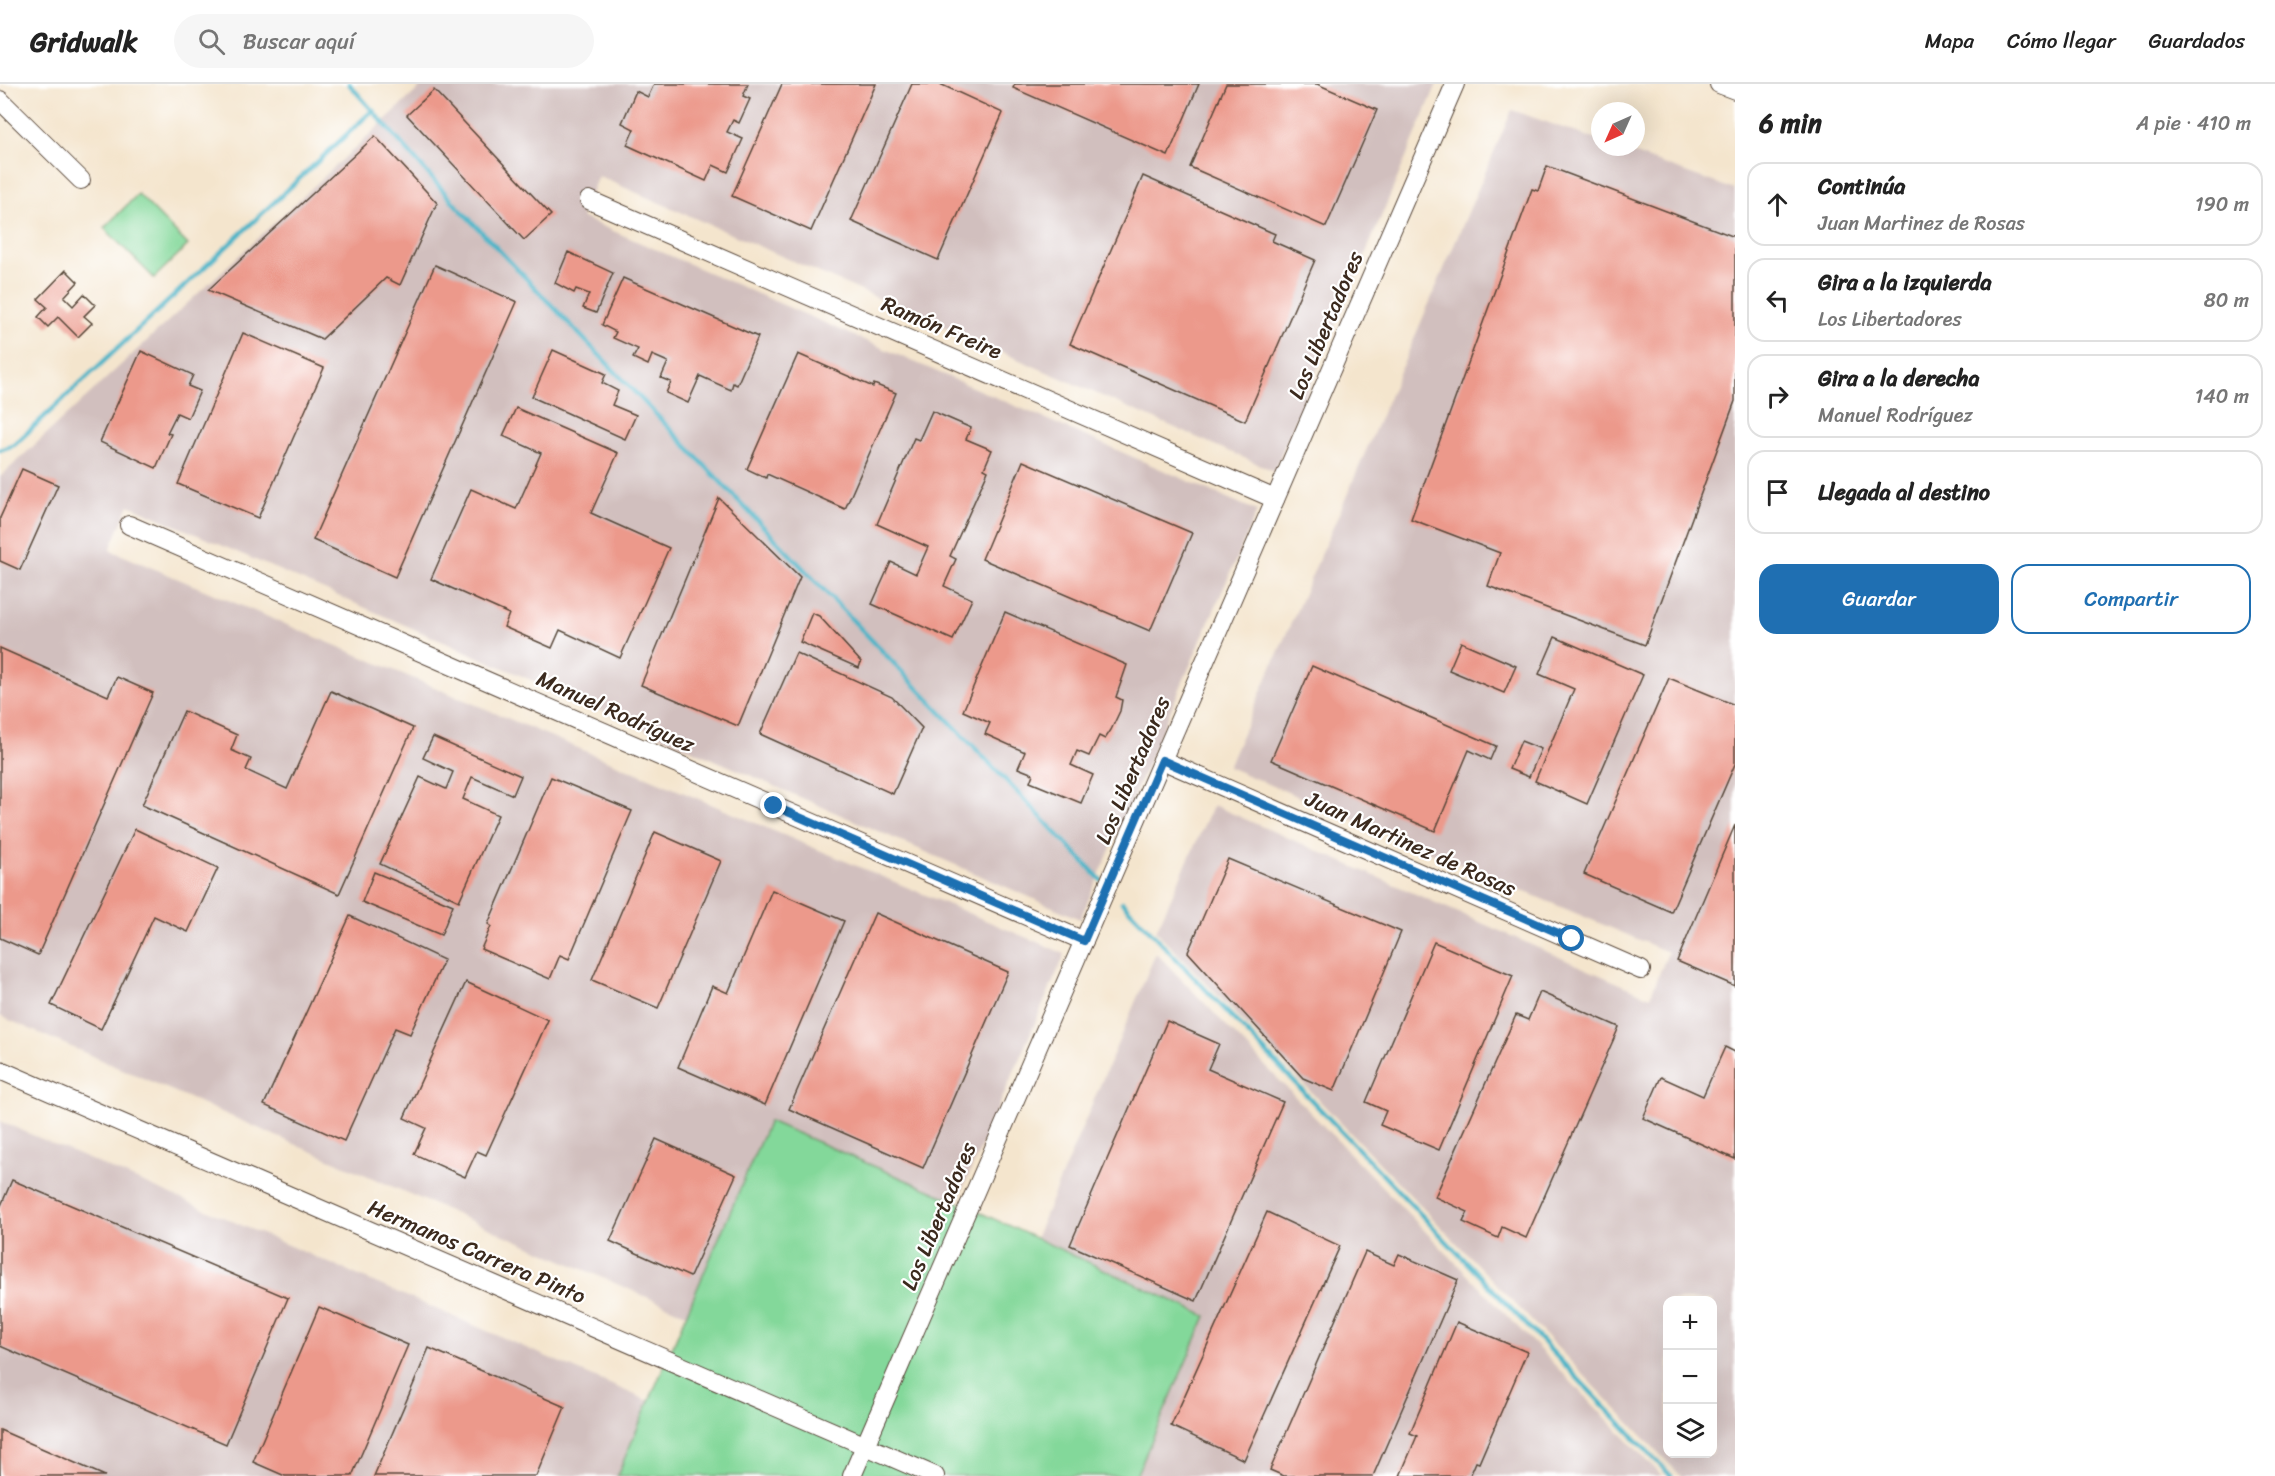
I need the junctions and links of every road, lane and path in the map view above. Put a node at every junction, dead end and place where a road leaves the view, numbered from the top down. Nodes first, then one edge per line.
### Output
1 (1455, 84) edge
2 (1719, 84) edge
3 (1735, 90) edge
4 (0, 100) edge
5 (81, 180) dead end
6 (589, 200) dead end
7 (1275, 499) junction
8 (129, 525) dead end
9 (1162, 760) junction
10 (1084, 941) junction
11 (1641, 970) dead end
12 (0, 1070) edge
13 (865, 1446) junction
14 (852, 1476) edge
15 (935, 1476) edge

1 - 7 street, Los Libertadores
2 - 3 street
4 - 5 street
6 - 7 street, Ramón Freire
7 - 9 street, Los Libertadores
8 - 10 street, Manuel Rodríguez
9 - 10 street, Los Libertadores
9 - 11 street, Juan Martinez de Rosas
10 - 13 street, Los Libertadores
12 - 13 street, Hermanos Carrera Pinto
13 - 14 street, Los Libertadores
13 - 15 street, Hermanos Carrera Pinto

